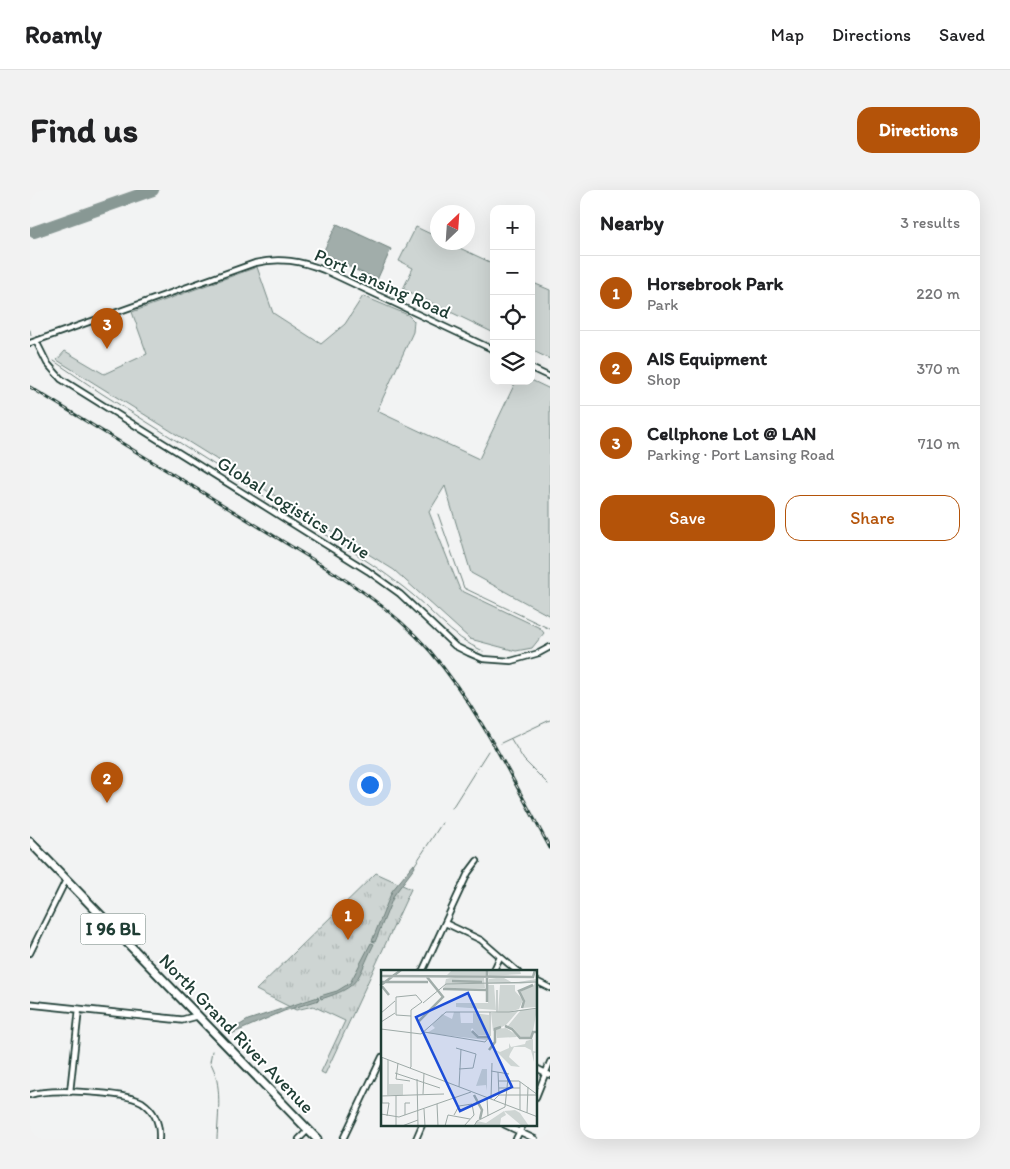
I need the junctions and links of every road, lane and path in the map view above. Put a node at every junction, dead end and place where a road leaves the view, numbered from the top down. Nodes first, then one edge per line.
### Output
1 (36, 340) junction
2 (30, 343) edge
3 (490, 348) edge
4 (535, 370) edge
5 (550, 377) edge
6 (550, 647) edge
7 (30, 842) edge
8 (477, 861) dead end
9 (66, 880) junction
10 (445, 923) junction
11 (30, 953) edge
12 (500, 957) junction
13 (423, 970) edge
14 (495, 970) edge
15 (516, 970) edge
16 (538, 982) edge
17 (550, 988) edge
18 (30, 1004) edge
19 (79, 1009) junction
20 (196, 1016) junction
21 (381, 1058) edge
22 (550, 1062) edge
23 (548, 1074) edge
24 (70, 1092) junction
25 (538, 1093) edge
26 (30, 1095) edge
27 (422, 1126) edge
28 (507, 1126) edge
29 (523, 1126) edge
30 (308, 1130) junction
31 (520, 1132) junction
32 (159, 1139) edge
33 (299, 1139) edge
34 (317, 1139) edge
35 (344, 1139) edge
36 (416, 1139) edge
37 (516, 1139) edge
38 (535, 1139) edge

1 - 2 street, Port Lansing Road
1 - 3 street, Port Lansing Road
1 - 6 street, Global Logistics Drive
4 - 5 street
7 - 9 main road, North Grand River Avenue / I 96 BL
8 - 10 street
9 - 11 street
9 - 20 main road, North Grand River Avenue / I 96 BL
10 - 12 street
10 - 13 street
12 - 14 street
12 - 15 street
16 - 17 street
18 - 19 street
19 - 20 street
19 - 24 street
20 - 30 main road, North Grand River Avenue / I 96 BL
21 - 35 street
22 - 23 street
23 - 25 street
24 - 26 street
24 - 32 street
27 - 36 street
28 - 31 street
29 - 31 street
30 - 33 street
30 - 34 main road, North Grand River Avenue / I 96 BL
31 - 37 street
31 - 38 street

